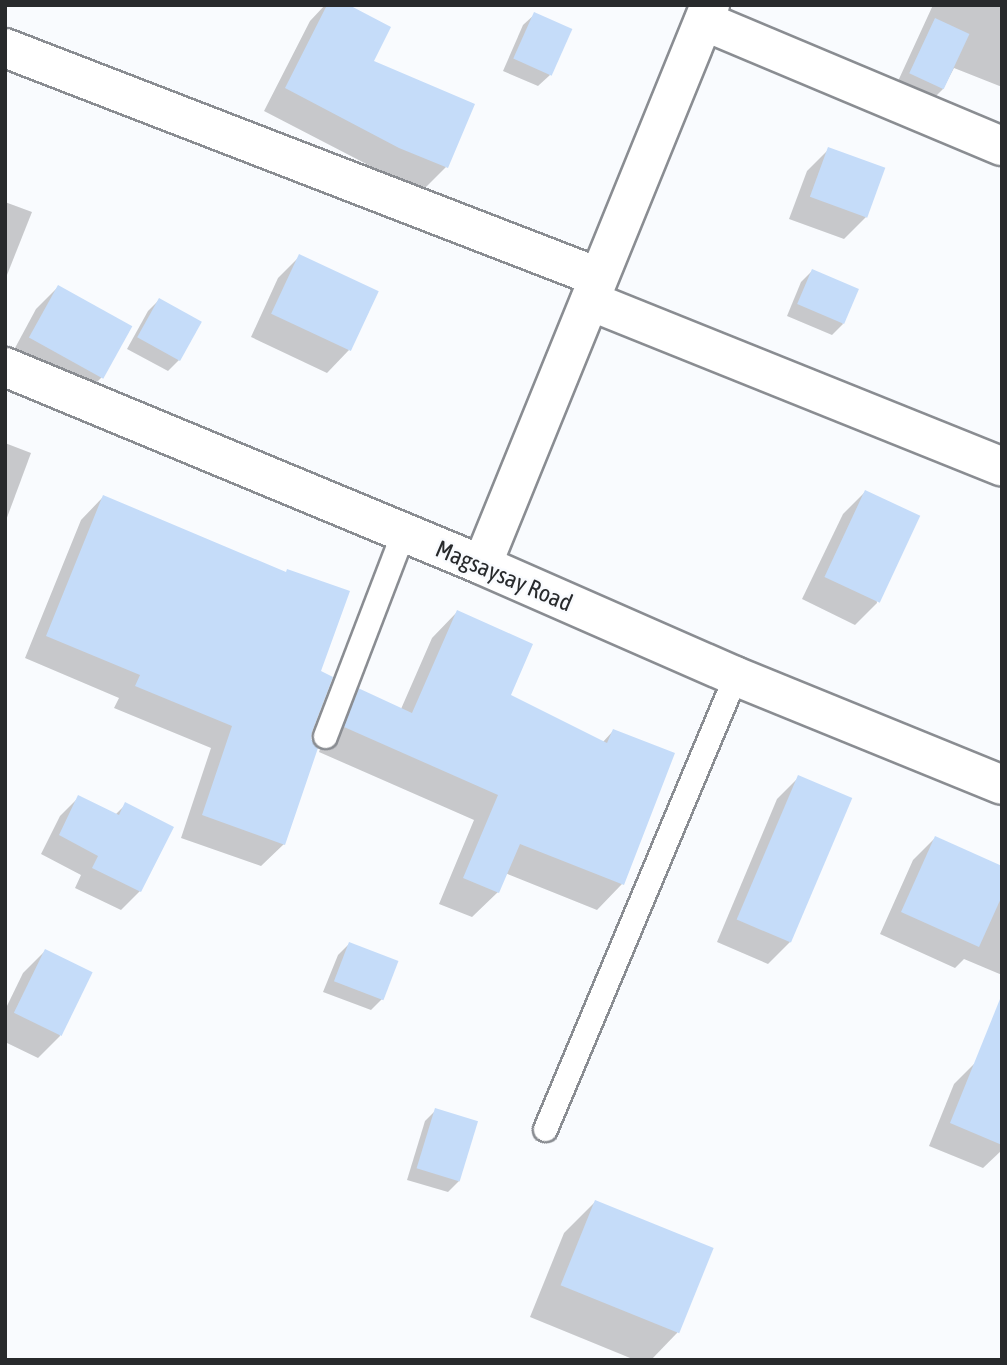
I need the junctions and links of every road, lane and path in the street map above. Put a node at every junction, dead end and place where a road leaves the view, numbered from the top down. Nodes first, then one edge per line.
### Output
1 (707, 13) edge
2 (5, 48) edge
3 (1002, 146) edge
4 (594, 289) junction
5 (5, 367) edge
6 (1002, 467) edge
7 (404, 533) junction
8 (482, 565) junction
9 (735, 676) junction
10 (326, 736) dead end
11 (1002, 785) edge
12 (545, 1129) dead end

1 - 3 street
1 - 4 street
2 - 4 street
4 - 6 street
4 - 8 street
5 - 7 street, Magsaysay Road
7 - 8 street, Magsaysay Road
7 - 10 lane
8 - 9 street, Magsaysay Road
9 - 11 street, Magsaysay Road
9 - 12 lane

